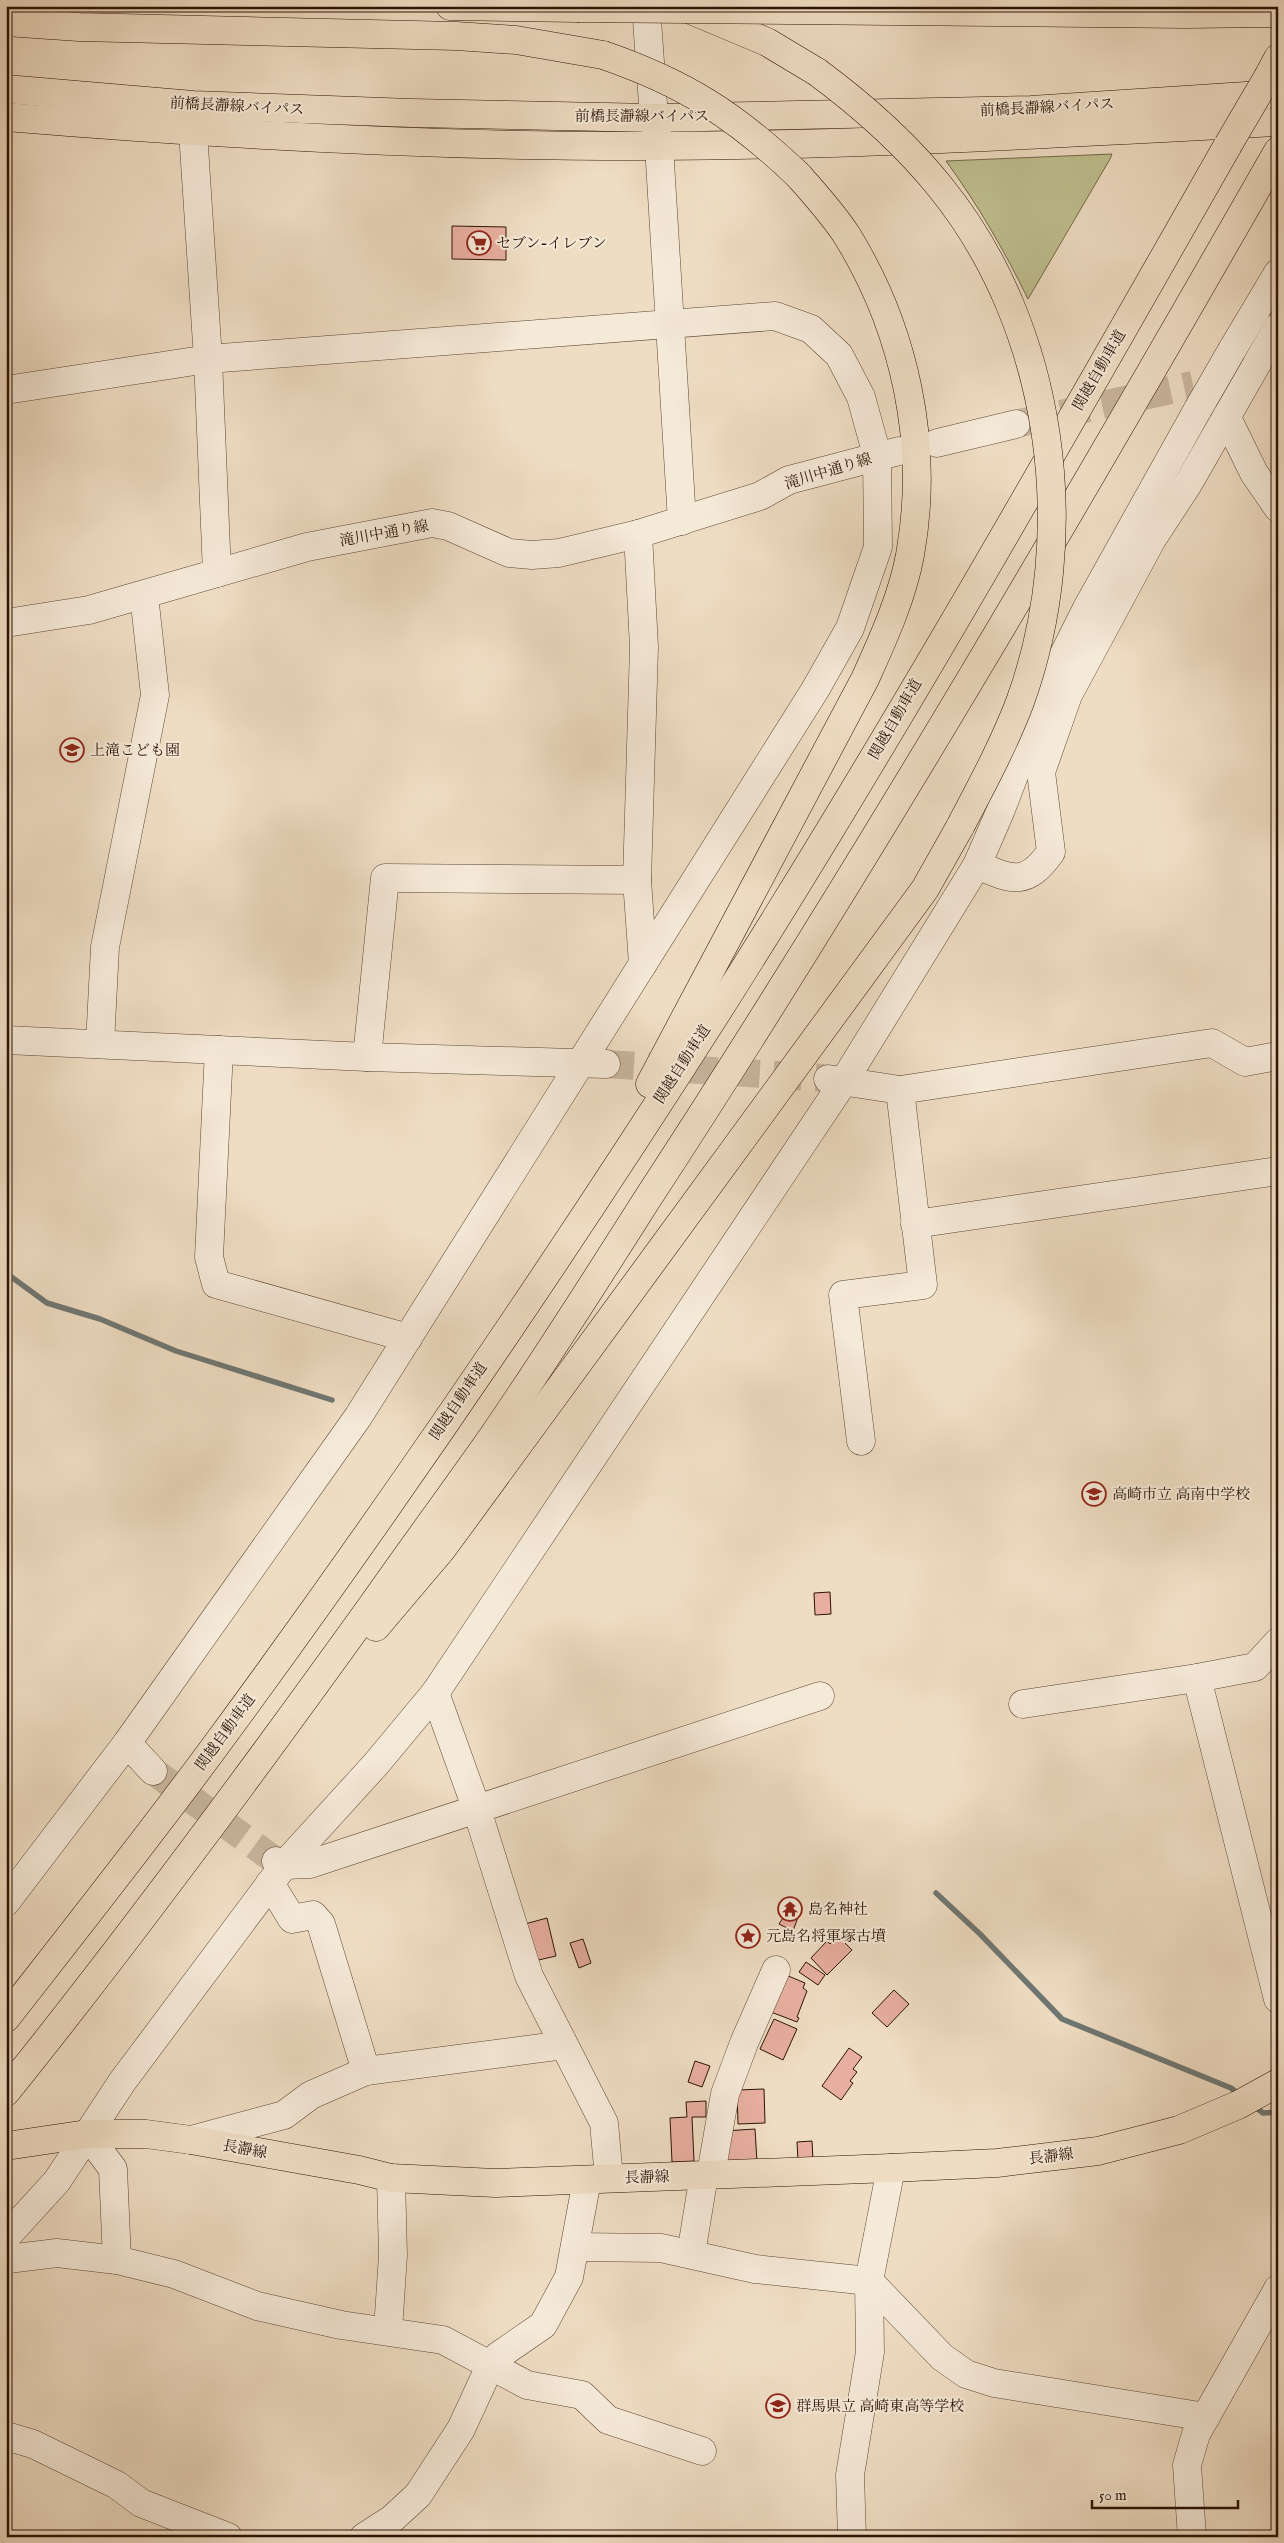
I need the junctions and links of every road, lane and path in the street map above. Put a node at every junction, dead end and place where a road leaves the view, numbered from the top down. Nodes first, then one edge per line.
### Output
1 (450, 6) edge
2 (646, 6) edge
3 (679, 6) edge
4 (1278, 13) edge
5 (6, 22) edge
6 (1275, 75) edge
7 (6, 89) edge
8 (6, 117) edge
9 (654, 118) junction
10 (1278, 122) edge
11 (193, 132) junction
12 (659, 146) junction
13 (1278, 151) edge
14 (1278, 273) edge
15 (669, 325) junction
16 (1278, 326) edge
17 (208, 359) junction
18 (1267, 365) edge
19 (6, 390) edge
20 (1195, 397) junction
21 (1226, 416) junction
22 (1016, 424) tunnel mouth
23 (937, 443) dead end
24 (888, 453) junction
25 (1278, 508) edge
26 (682, 521) junction
27 (638, 534) junction
28 (217, 573) junction
29 (144, 595) junction
30 (6, 623) edge
31 (976, 865) junction
32 (637, 880) junction
33 (643, 964) junction
34 (6, 1040) edge
35 (100, 1044) junction
36 (219, 1050) junction
37 (367, 1057) junction
38 (1278, 1057) edge
39 (594, 1063) junction
40 (834, 1079) junction
41 (900, 1090) junction
42 (1278, 1171) edge
43 (915, 1224) junction
44 (560, 1251) junction
45 (408, 1338) junction
46 (861, 1442) dead end
47 (1278, 1642) edge
48 (1196, 1678) junction
49 (435, 1693) junction
50 (820, 1696) dead end
51 (1023, 1704) dead end
52 (128, 1743) junction
53 (258, 1765) junction
54 (153, 1771) tunnel mouth
55 (477, 1810) junction
56 (276, 1869) junction
57 (6, 1902) edge
58 (776, 1970) dead end
59 (1278, 1999) edge
60 (6, 2018) edge
61 (564, 2046) junction
62 (366, 2071) junction
63 (1278, 2082) edge
64 (6, 2092) edge
65 (87, 2134) junction
66 (190, 2140) junction
67 (6, 2146) edge
68 (891, 2168) junction
69 (707, 2174) junction
70 (391, 2178) junction
71 (598, 2179) junction
72 (6, 2237) edge
73 (574, 2247) junction
74 (691, 2254) junction
75 (6, 2257) edge
76 (117, 2260) junction
77 (868, 2281) junction
78 (1274, 2306) edge
79 (388, 2330) junction
80 (490, 2366) junction
81 (1206, 2417) junction
82 (6, 2436) edge
83 (702, 2451) dead end
84 (228, 2537) edge
85 (364, 2537) edge
86 (852, 2537) edge
87 (1192, 2537) edge

1 - 4 main road, bridge
2 - 9 street
3 - 53 main road, bridge
5 - 44 main road, bridge
6 - 9 main road, 前橋長瀞線バイパス
6 - 44 main road, 関越自動車道, bridge
7 - 9 main road, 前橋長瀞線バイパス
8 - 11 main road, 前橋長瀞線バイパス
9 - 12 street
10 - 12 main road, 前橋長瀞線バイパス
11 - 12 main road, 前橋長瀞線バイパス
11 - 17 street
12 - 15 street
13 - 53 main road
14 - 20 street, bridge
15 - 17 street
15 - 24 street
15 - 26 street
16 - 18 street
17 - 19 street
17 - 28 street
18 - 20 street
18 - 21 street
20 - 31 street
21 - 25 street
21 - 31 street
22 - 23 street
24 - 26 street, 滝川中通り線
24 - 33 street
26 - 27 street, 滝川中通り線
27 - 28 street, 滝川中通り線
27 - 32 street
28 - 29 street, 滝川中通り線
29 - 30 street, 滝川中通り線
29 - 35 street
31 - 40 street
32 - 33 street
32 - 37 street
33 - 39 street
34 - 35 street
35 - 36 street
36 - 37 street
36 - 45 street
37 - 39 street
38 - 41 street
39 - 45 street
40 - 41 street
40 - 49 street
41 - 43 street
42 - 43 street
43 - 46 street
44 - 60 main road, 関越自動車道
45 - 52 street
47 - 48 street
48 - 51 street
48 - 59 street
49 - 55 street
49 - 56 street
50 - 55 street
52 - 54 street
52 - 57 street
53 - 64 main road
55 - 56 street
55 - 61 street
56 - 62 street
56 - 65 street
58 - 69 street
61 - 62 street
61 - 71 street
62 - 66 street
63 - 68 main road, 長瀞線
65 - 66 main road, 長瀞線
65 - 67 main road, 長瀞線
65 - 72 street
65 - 76 street
66 - 70 main road, 長瀞線
68 - 69 main road, 長瀞線
68 - 77 street
69 - 71 main road, 長瀞線
69 - 74 street
70 - 71 main road, 長瀞線
70 - 79 street
71 - 73 street
73 - 74 street
73 - 80 street
74 - 77 street
75 - 76 street
76 - 79 street
77 - 81 street
77 - 86 street
78 - 81 street
79 - 80 street
80 - 83 street
80 - 85 street
81 - 87 street
82 - 84 street

